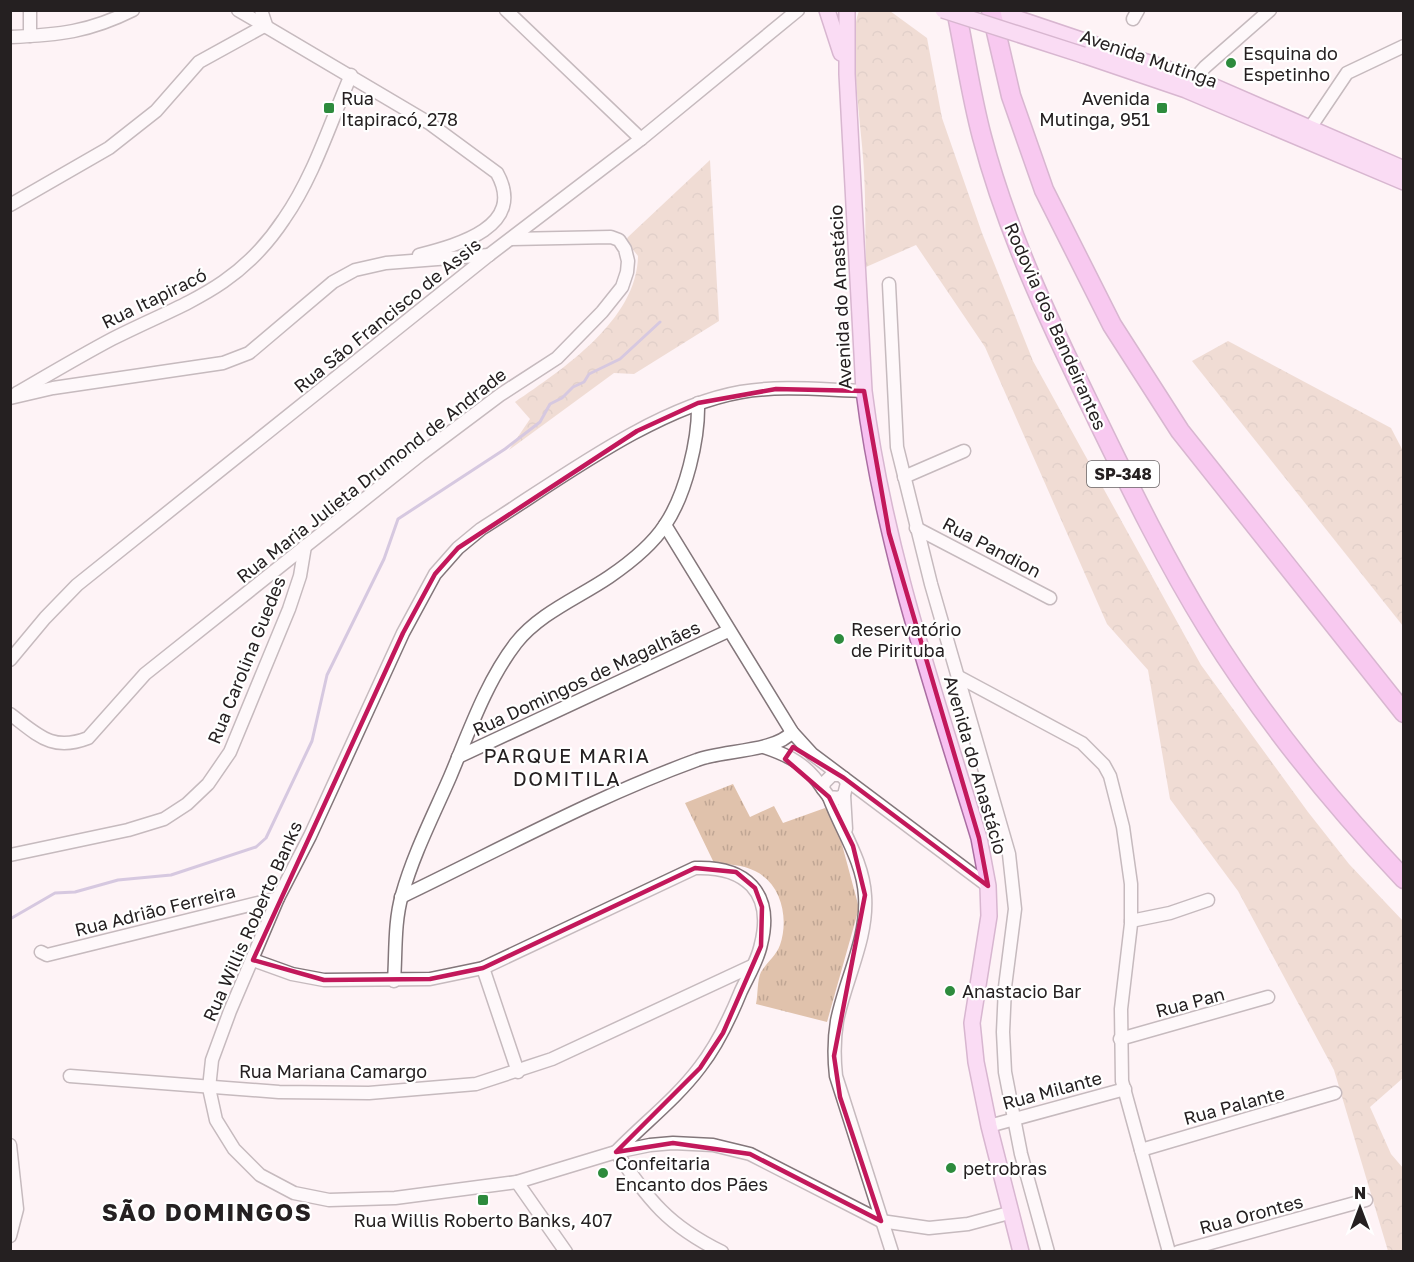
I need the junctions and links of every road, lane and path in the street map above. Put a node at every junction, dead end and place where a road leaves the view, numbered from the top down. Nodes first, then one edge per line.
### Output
1 (30, 10) edge
2 (133, 10) edge
3 (238, 10) edge
4 (261, 10) edge
5 (506, 10) edge
6 (798, 10) edge
7 (826, 10) edge
8 (847, 10) edge
9 (943, 10) edge
10 (956, 10) edge
11 (992, 10) edge
12 (1270, 10) edge
13 (266, 25) junction
14 (30, 36) junction
15 (10, 37) edge
16 (1404, 46) edge
17 (1086, 48) junction
18 (847, 74) junction
19 (351, 75) junction
20 (1190, 84) junction
21 (1310, 128) junction
22 (1284, 130) junction
23 (640, 140) junction
24 (1404, 169) edge
25 (1404, 182) edge
26 (10, 205) edge
27 (510, 239) junction
28 (489, 255) junction
29 (386, 263) junction
30 (889, 284) dead end
31 (864, 392) junction
32 (10, 397) edge
33 (698, 403) junction
34 (964, 451) dead end
35 (904, 477) junction
36 (665, 525) junction
37 (916, 528) junction
38 (305, 546) junction
39 (1050, 598) dead end
40 (728, 631) junction
41 (10, 660) edge
42 (959, 677) junction
43 (1404, 713) edge
44 (10, 714) edge
45 (792, 732) junction
46 (800, 743) junction
47 (763, 746) junction
48 (458, 757) junction
49 (801, 763) junction
50 (841, 777) junction
51 (826, 793) junction
52 (844, 794) junction
53 (872, 799) junction
54 (846, 833) junction
55 (10, 855) edge
56 (1404, 879) edge
57 (988, 886) junction
58 (401, 897) junction
59 (278, 898) junction
60 (1208, 900) dead end
61 (1131, 921) junction
62 (41, 952) dead end
63 (253, 960) junction
64 (752, 966) junction
65 (483, 968) junction
66 (394, 981) junction
67 (1268, 997) dead end
68 (1120, 1039) junction
69 (518, 1072) junction
70 (70, 1076) dead end
71 (209, 1088) junction
72 (1125, 1089) junction
73 (1335, 1093) dead end
74 (1014, 1119) junction
75 (989, 1126) junction
76 (10, 1145) edge
77 (1141, 1150) junction
78 (616, 1152) junction
79 (517, 1182) junction
80 (1366, 1200) dead end
81 (1010, 1213) junction
82 (880, 1221) junction
83 (10, 1236) edge
84 (566, 1251) edge
85 (723, 1251) edge
86 (892, 1251) edge
87 (1021, 1251) edge
88 (1048, 1251) edge
89 (1168, 1251) edge
90 (1178, 1251) edge

1 - 14 street
2 - 14 street
3 - 13 street
4 - 13 street
5 - 23 street
6 - 23 street, Rua São Francisco de Assis
7 - 18 main road, Avenida do Anastácio
8 - 18 main road, Avenida do Anastácio
9 - 17 main road, Avenida Mutinga, bridge
10 - 56 highway, Rodovia dos Bandeirantes / SP-348
11 - 17 main road, Avenida Mutinga
11 - 43 highway
12 - 20 street
13 - 19 street
13 - 26 street
14 - 15 street
16 - 21 street
17 - 20 main road, Avenida Mutinga
18 - 31 main road, Avenida do Anastácio
19 - 29 street
19 - 32 street, Rua Itapiracó
20 - 21 main road, Avenida Mutinga
20 - 22 main road, Avenida Mutinga
21 - 22 street
21 - 24 main road, Avenida Mutinga
22 - 25 main road, Avenida Mutinga
23 - 27 street, Rua São Francisco de Assis
27 - 28 street, Rua São Francisco de Assis
27 - 38 street, Rua Maria Julieta Drumond de Andrade
28 - 29 street
28 - 41 street, Rua São Francisco de Assis
29 - 32 street
30 - 35 street, Avenida do Anastácio
31 - 33 street, Rua Willis Roberto Banks
31 - 57 main road, Avenida do Anastácio
33 - 36 street
33 - 59 street, Rua Willis Roberto Banks
34 - 35 street
35 - 37 street, Avenida do Anastácio
36 - 40 street
36 - 48 street
37 - 39 street, Rua Pandion
37 - 42 street, Avenida do Anastácio
38 - 44 street, Rua Maria Julieta Drumond de Andrade
38 - 55 street, Rua Carolina Guedes
40 - 45 street
40 - 48 street, Rua Domingos de Magalhães
42 - 61 street
42 - 74 street, Avenida do Anastácio
45 - 46 street
45 - 47 street
46 - 49 street
46 - 50 street
47 - 49 street
47 - 58 street
48 - 58 street
49 - 51 street
50 - 51 street
50 - 52 street
50 - 53 street
51 - 52 street
51 - 54 street
52 - 53 street
52 - 54 street
53 - 57 street
54 - 82 street
57 - 75 main road, Avenida do Anastácio
58 - 66 street
59 - 62 street, Rua Adrião Ferreira
59 - 63 street, Rua Willis Roberto Banks
60 - 61 street
61 - 68 street
63 - 66 street
63 - 71 street, Rua Willis Roberto Banks
64 - 65 street
64 - 69 street, Rua Mariana Camargo
64 - 78 street
65 - 66 street
65 - 69 street
67 - 68 street, Rua Pan
68 - 72 street
69 - 71 street, Rua Mariana Camargo
70 - 71 street, Rua Mariana Camargo
71 - 79 street, Rua Willis Roberto Banks
72 - 74 street, Rua Milante
72 - 77 street
73 - 77 street, Rua Palante
74 - 75 street, Rua Milante
74 - 88 street, Avenida do Anastácio
75 - 81 main road, Avenida do Anastácio
76 - 83 street
77 - 89 street
78 - 79 street, Rua Willis Roberto Banks
78 - 82 street, Rua Willis Roberto Banks
78 - 85 street
79 - 84 street
80 - 90 street, Rua Orontes
81 - 82 street, Rua Willis Roberto Banks
81 - 87 main road, Avenida do Anastácio
82 - 86 street

